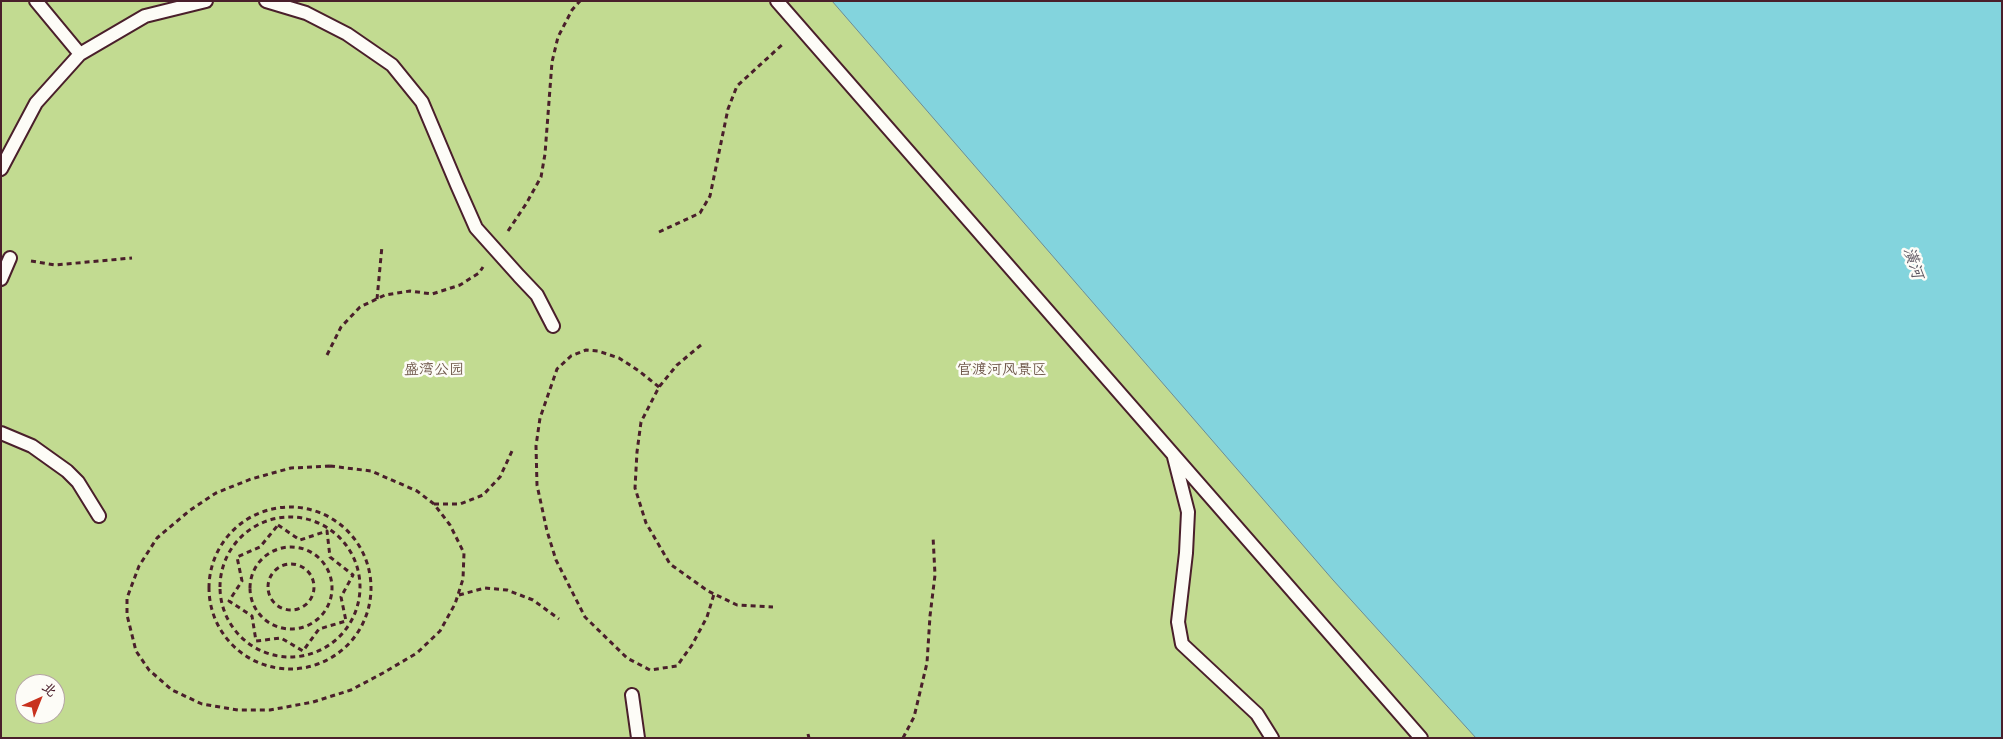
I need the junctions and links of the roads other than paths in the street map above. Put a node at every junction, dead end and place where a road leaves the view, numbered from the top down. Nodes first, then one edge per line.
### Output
1 (36, 1) edge
2 (206, 1) edge
3 (266, 1) edge
4 (777, 1) edge
5 (80, 54) junction
6 (1, 169) edge
7 (10, 258) road end
8 (1, 279) edge
9 (553, 326) dead end
10 (1, 433) edge
11 (1174, 455) junction
12 (98, 516) dead end
13 (632, 695) dead end
14 (638, 738) edge
15 (1272, 738) edge
16 (1420, 738) edge

1 - 5 lane
2 - 5 lane
3 - 9 lane
4 - 11 lane
5 - 6 lane
7 - 8 lane
10 - 12 lane
11 - 15 lane
11 - 16 lane
13 - 14 lane

